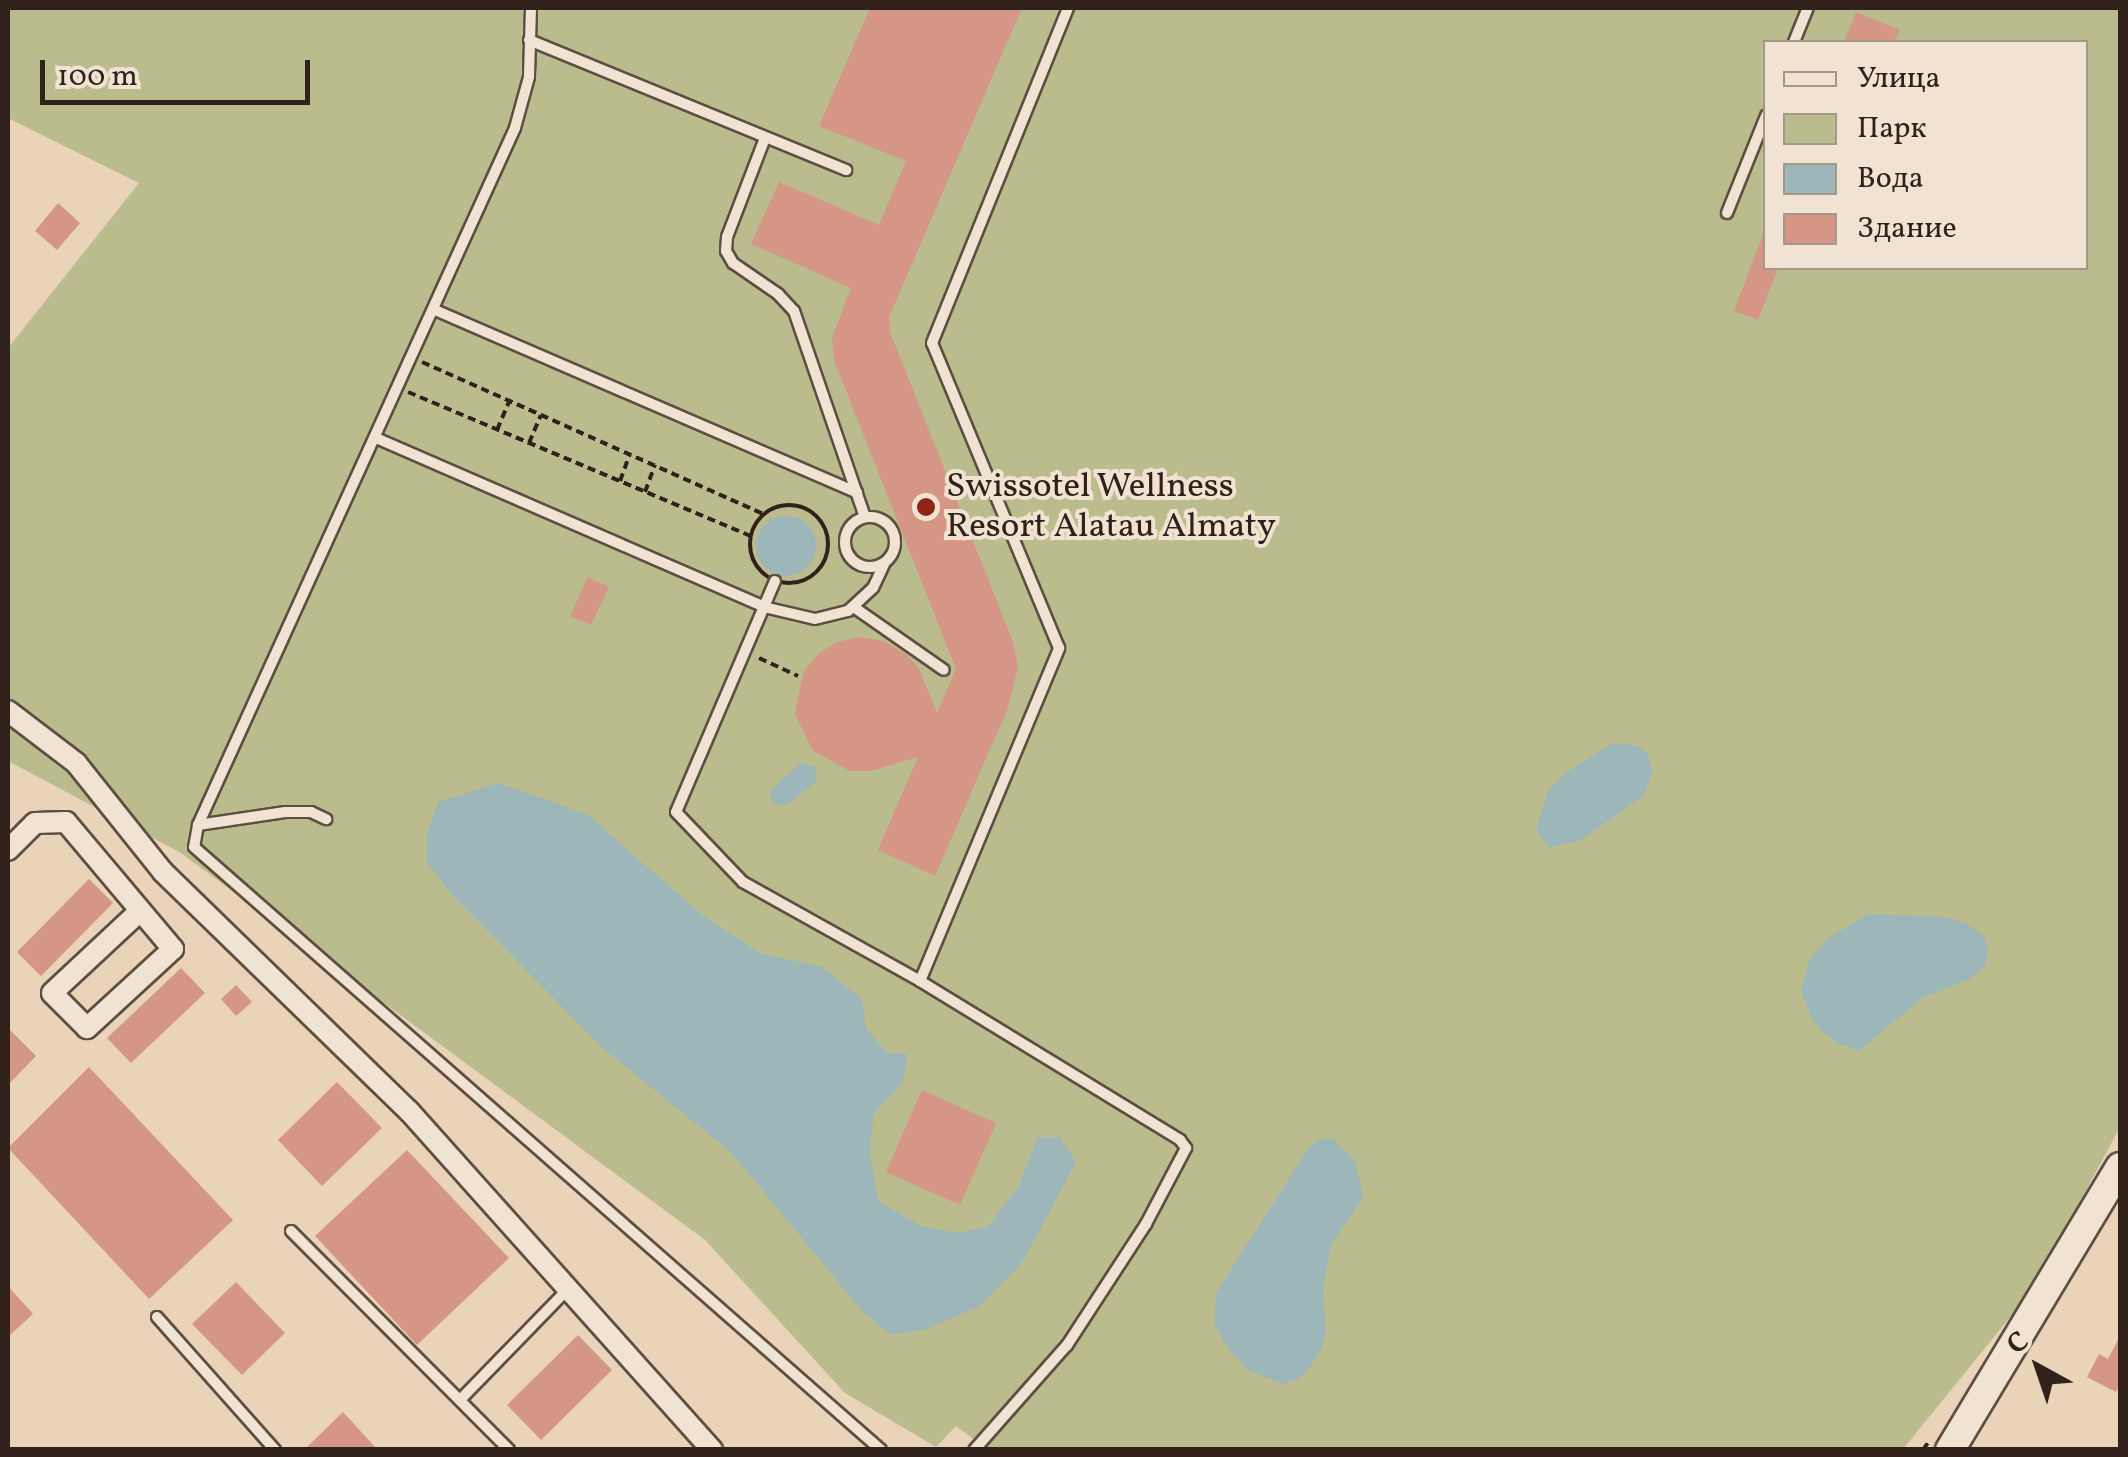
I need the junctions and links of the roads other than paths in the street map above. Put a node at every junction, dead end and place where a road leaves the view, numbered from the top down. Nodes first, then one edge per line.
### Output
1 (532, 8) edge
2 (1068, 8) edge
3 (1808, 8) edge
4 (529, 40) junction
5 (1795, 40) edge
6 (1763, 124) edge
7 (766, 138) junction
8 (846, 170) dead end
9 (1728, 213) dead end
10 (435, 310) junction
11 (376, 438) junction
12 (857, 493) junction
13 (865, 517) junction
14 (884, 564) junction
15 (775, 581) road end
16 (764, 607) junction
17 (856, 608) junction
18 (944, 670) dead end
19 (8, 712) edge
20 (326, 819) dead end
21 (198, 824) junction
22 (8, 850) edge
23 (140, 911) junction
24 (920, 982) junction
25 (2120, 1167) edge
26 (291, 1231) dead end
27 (568, 1289) junction
28 (156, 1318) dead end
29 (460, 1400) junction
30 (276, 1450) edge
31 (509, 1450) edge
32 (712, 1450) edge
33 (881, 1450) edge
34 (974, 1450) edge
35 (1950, 1450) edge

1 - 4 lane
2 - 24 lane
3 - 5 lane
4 - 7 lane
4 - 10 lane
6 - 9 lane
7 - 8 lane
7 - 12 lane
10 - 11 lane
10 - 12 lane
11 - 16 lane
11 - 21 lane
12 - 13 lane
13 - 14 lane
13 - 14 lane
14 - 17 lane
15 - 16 lane
16 - 17 lane
16 - 24 lane
17 - 18 lane
19 - 27 street
20 - 21 lane
21 - 33 lane
22 - 23 street
23 - 23 street
24 - 34 lane
25 - 35 main road
26 - 29 lane
27 - 29 lane
27 - 32 street
28 - 30 lane
29 - 31 lane

